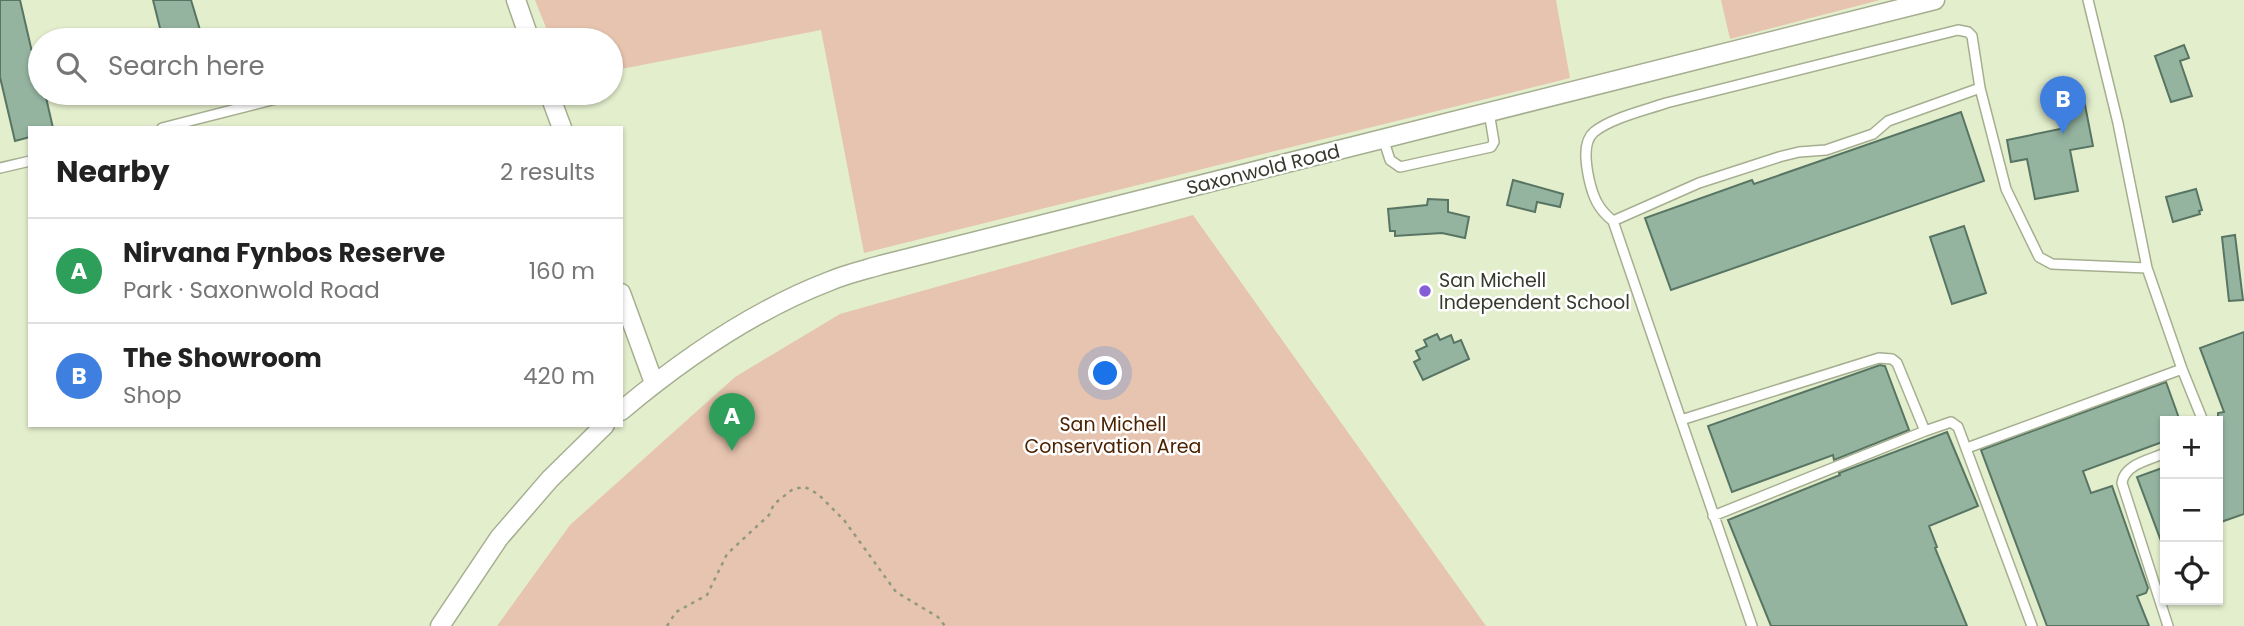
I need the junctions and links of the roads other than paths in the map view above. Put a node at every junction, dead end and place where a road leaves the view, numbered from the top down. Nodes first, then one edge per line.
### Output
1 (516, 0) edge
2 (1935, 0) edge
3 (2088, 0) edge
4 (526, 28) edge
5 (1980, 88) junction
6 (252, 105) edge
7 (553, 105) edge
8 (1489, 112) junction
9 (170, 126) edge
10 (561, 126) edge
11 (1383, 138) junction
12 (28, 161) edge
13 (0, 168) edge
14 (1613, 221) junction
15 (2147, 268) junction
16 (623, 298) edge
17 (2182, 369) junction
18 (654, 383) junction
19 (623, 409) edge
20 (2201, 416) edge
21 (1681, 420) junction
22 (602, 427) edge
23 (1925, 431) junction
24 (1967, 448) junction
25 (2160, 455) edge
26 (1713, 516) junction
27 (440, 626) edge
28 (1752, 626) edge
29 (2032, 626) edge
30 (2168, 626) edge

1 - 4 street
2 - 8 street, Saxonwold Road
3 - 15 lane
5 - 14 lane
5 - 14 lane
5 - 15 lane
6 - 9 lane
7 - 10 street
8 - 11 street, Saxonwold Road
8 - 11 lane
11 - 18 street, Saxonwold Road
12 - 13 lane
14 - 21 lane
15 - 17 lane
16 - 18 street
17 - 20 lane
17 - 24 lane
18 - 19 street, Saxonwold Road
21 - 23 lane
21 - 26 lane
22 - 27 street
23 - 24 lane
23 - 26 lane
24 - 29 lane
25 - 30 lane
26 - 28 lane

